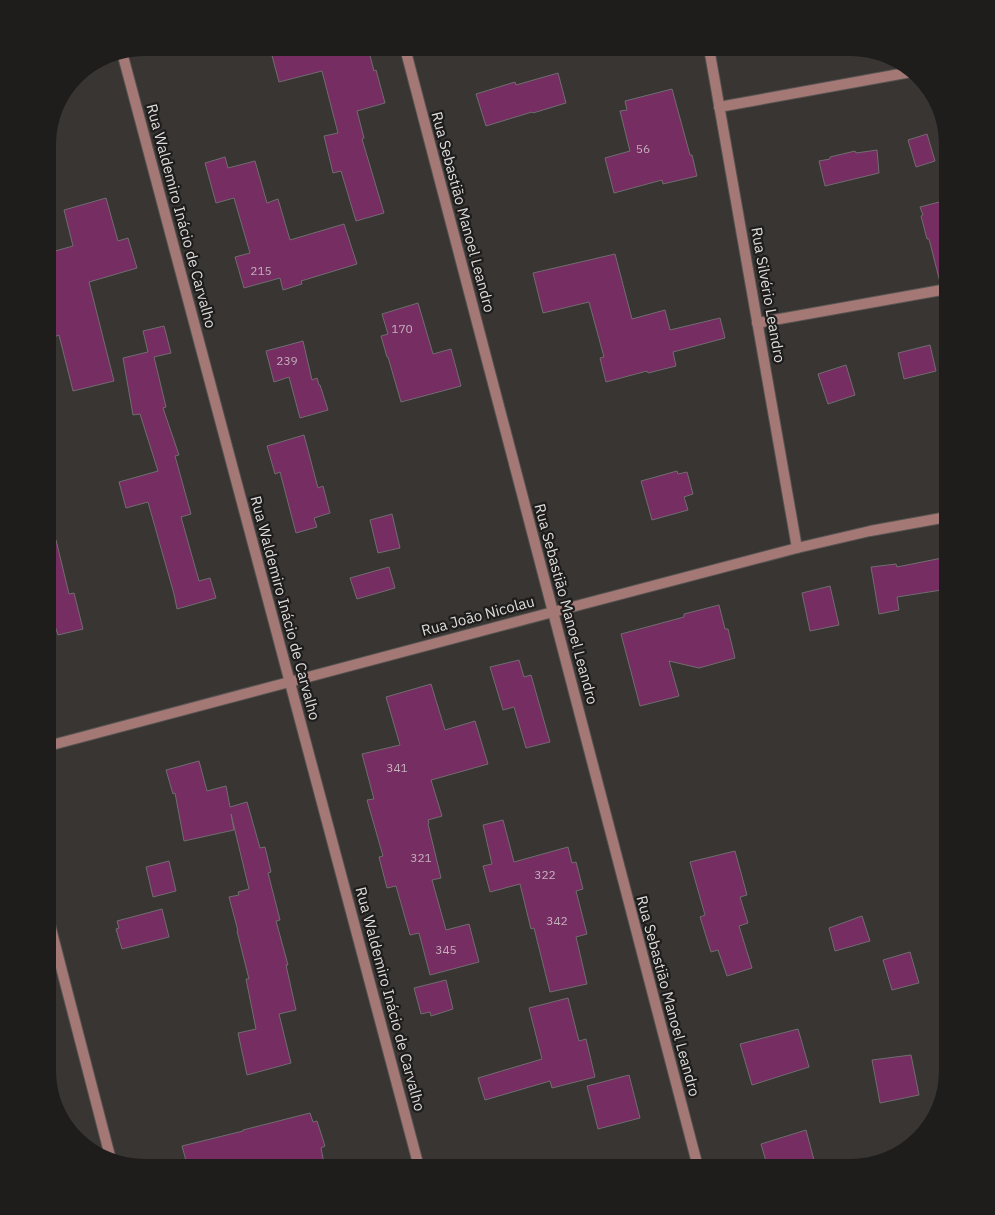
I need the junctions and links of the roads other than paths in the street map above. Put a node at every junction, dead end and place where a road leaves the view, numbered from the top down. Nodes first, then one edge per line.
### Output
1 (407, 56) edge
2 (710, 56) edge
3 (124, 59) edge
4 (903, 73) edge
5 (720, 107) junction
6 (939, 291) edge
7 (757, 323) junction
8 (939, 519) edge
9 (797, 548) junction
10 (553, 612) junction
11 (290, 682) junction
12 (56, 744) edge
13 (56, 947) edge
14 (110, 1152) edge
15 (417, 1159) edge
16 (696, 1159) edge

1 - 10 street, Rua Sebastião Manoel Leandro
2 - 5 street, Rua Silvério Leandro
3 - 11 street, Rua Waldemiro Inácio de Carvalho
4 - 5 street
5 - 7 street, Rua Silvério Leandro
6 - 7 street
7 - 9 street, Rua Silvério Leandro
8 - 9 street, Rua João Nicolau
9 - 10 street, Rua João Nicolau
10 - 11 street, Rua João Nicolau
10 - 16 street, Rua Sebastião Manoel Leandro
11 - 12 street, Rua João Nicolau
11 - 15 street, Rua Waldemiro Inácio de Carvalho
13 - 14 street

